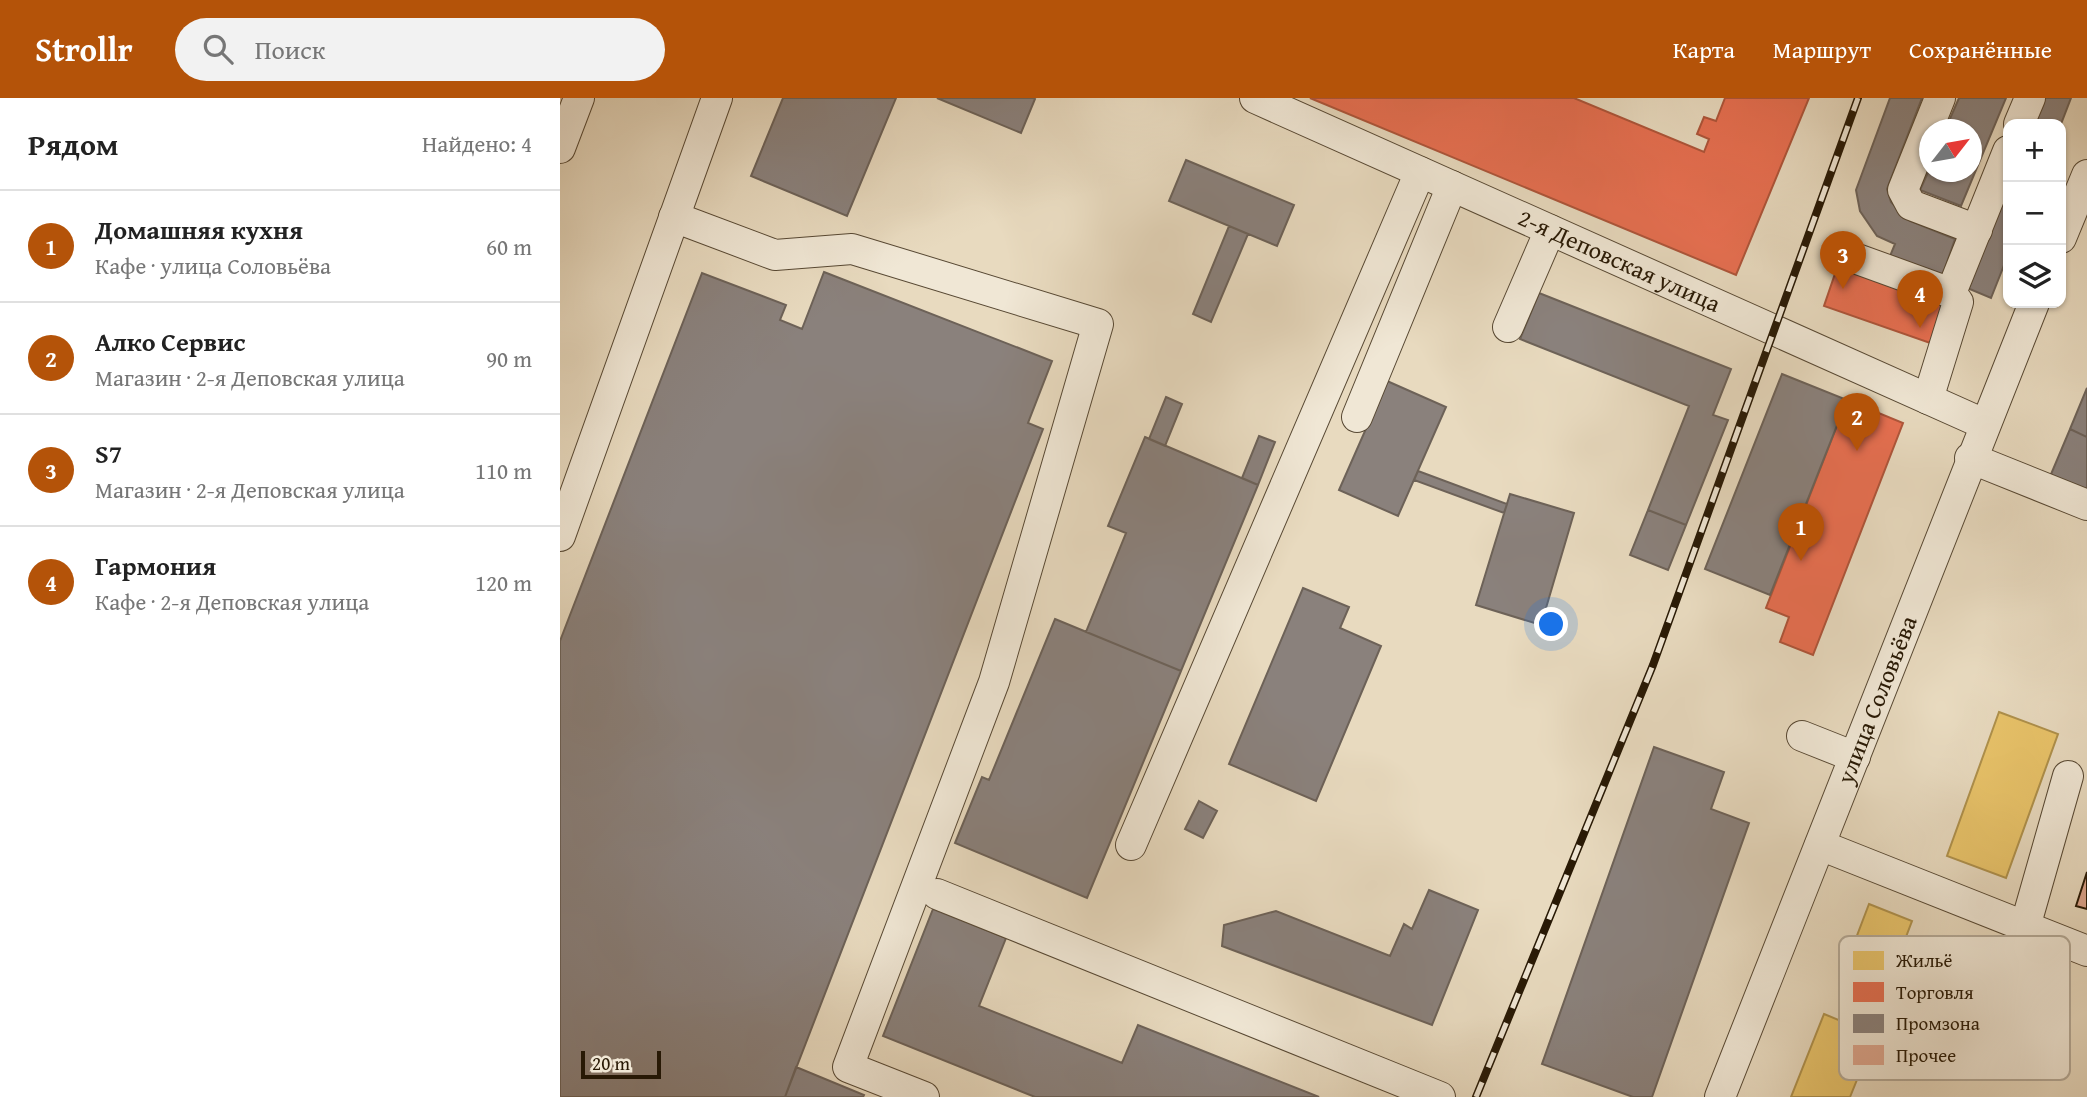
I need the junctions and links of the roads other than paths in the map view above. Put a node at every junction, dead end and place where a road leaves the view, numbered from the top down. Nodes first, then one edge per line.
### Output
1 (579, 98) edge
2 (717, 98) edge
3 (1255, 98) edge
4 (1940, 98) edge
5 (2030, 98) edge
6 (2021, 119) edge
7 (560, 148) edge
8 (2003, 163) edge
9 (1420, 172) junction
10 (2087, 175) edge
11 (1452, 186) junction
12 (674, 217) junction
13 (1550, 230) junction
14 (1976, 230) junction
15 (2071, 234) edge
16 (1849, 256) dead end
17 (1951, 293) junction
18 (2032, 308) edge
19 (1508, 327) dead end
20 (1928, 399) junction
21 (1357, 417) dead end
22 (1984, 424) junction
23 (1970, 458) junction
24 (2087, 505) edge
25 (560, 536) edge
26 (1802, 736) dead end
27 (1855, 757) junction
28 (2068, 776) dead end
29 (1131, 845) dead end
30 (1820, 845) junction
31 (937, 894) dead end
32 (2025, 927) junction
33 (2048, 936) edge
34 (2070, 944) edge
35 (2087, 951) edge
36 (912, 1095) edge
37 (1440, 1097) edge
38 (1720, 1097) edge

1 - 7 street
2 - 12 street
3 - 9 street, 2-я Деповская улица
4 - 14 street
5 - 6 street
8 - 14 street
9 - 11 street, 2-я Деповская улица
9 - 29 street
10 - 15 street
11 - 13 street, 2-я Деповская улица
11 - 21 street
12 - 25 street
12 - 36 street
13 - 19 street
13 - 20 street, 2-я Деповская улица
14 - 17 street
16 - 17 street
17 - 20 street
18 - 22 street, улица Соловьёва
20 - 22 street, 2-я Деповская улица
22 - 23 street, улица Соловьёва
23 - 24 street
23 - 27 street, улица Соловьёва
26 - 27 street
27 - 30 street, улица Соловьёва
28 - 32 street
30 - 32 street
30 - 38 street, улица Соловьёва
31 - 37 street
32 - 33 street
34 - 35 street

